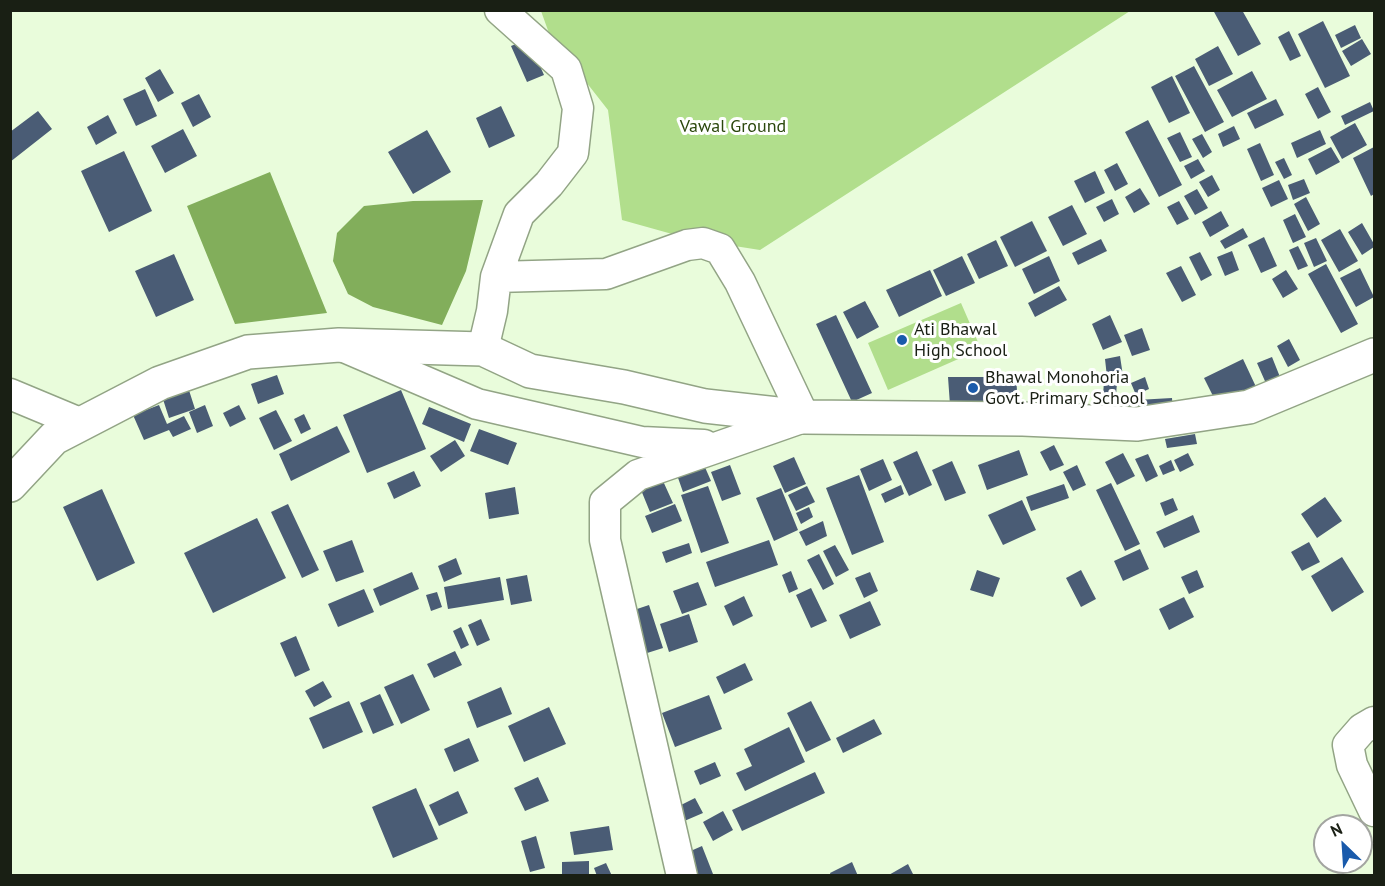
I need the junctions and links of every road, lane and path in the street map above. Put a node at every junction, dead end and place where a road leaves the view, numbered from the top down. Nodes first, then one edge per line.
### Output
1 (500, 10) edge
2 (496, 277) junction
3 (339, 345) junction
4 (483, 349) junction
5 (1374, 354) edge
6 (10, 394) edge
7 (804, 417) junction
8 (82, 424) junction
9 (718, 446) junction
10 (10, 484) edge
11 (1374, 722) edge
12 (1374, 811) edge
13 (682, 876) edge

1 - 2 street
2 - 4 street
2 - 7 street
3 - 4 main road
3 - 8 main road
3 - 9 street
4 - 7 main road
5 - 7 main road
6 - 8 street
7 - 9 street
8 - 10 main road
9 - 13 street
11 - 12 street

